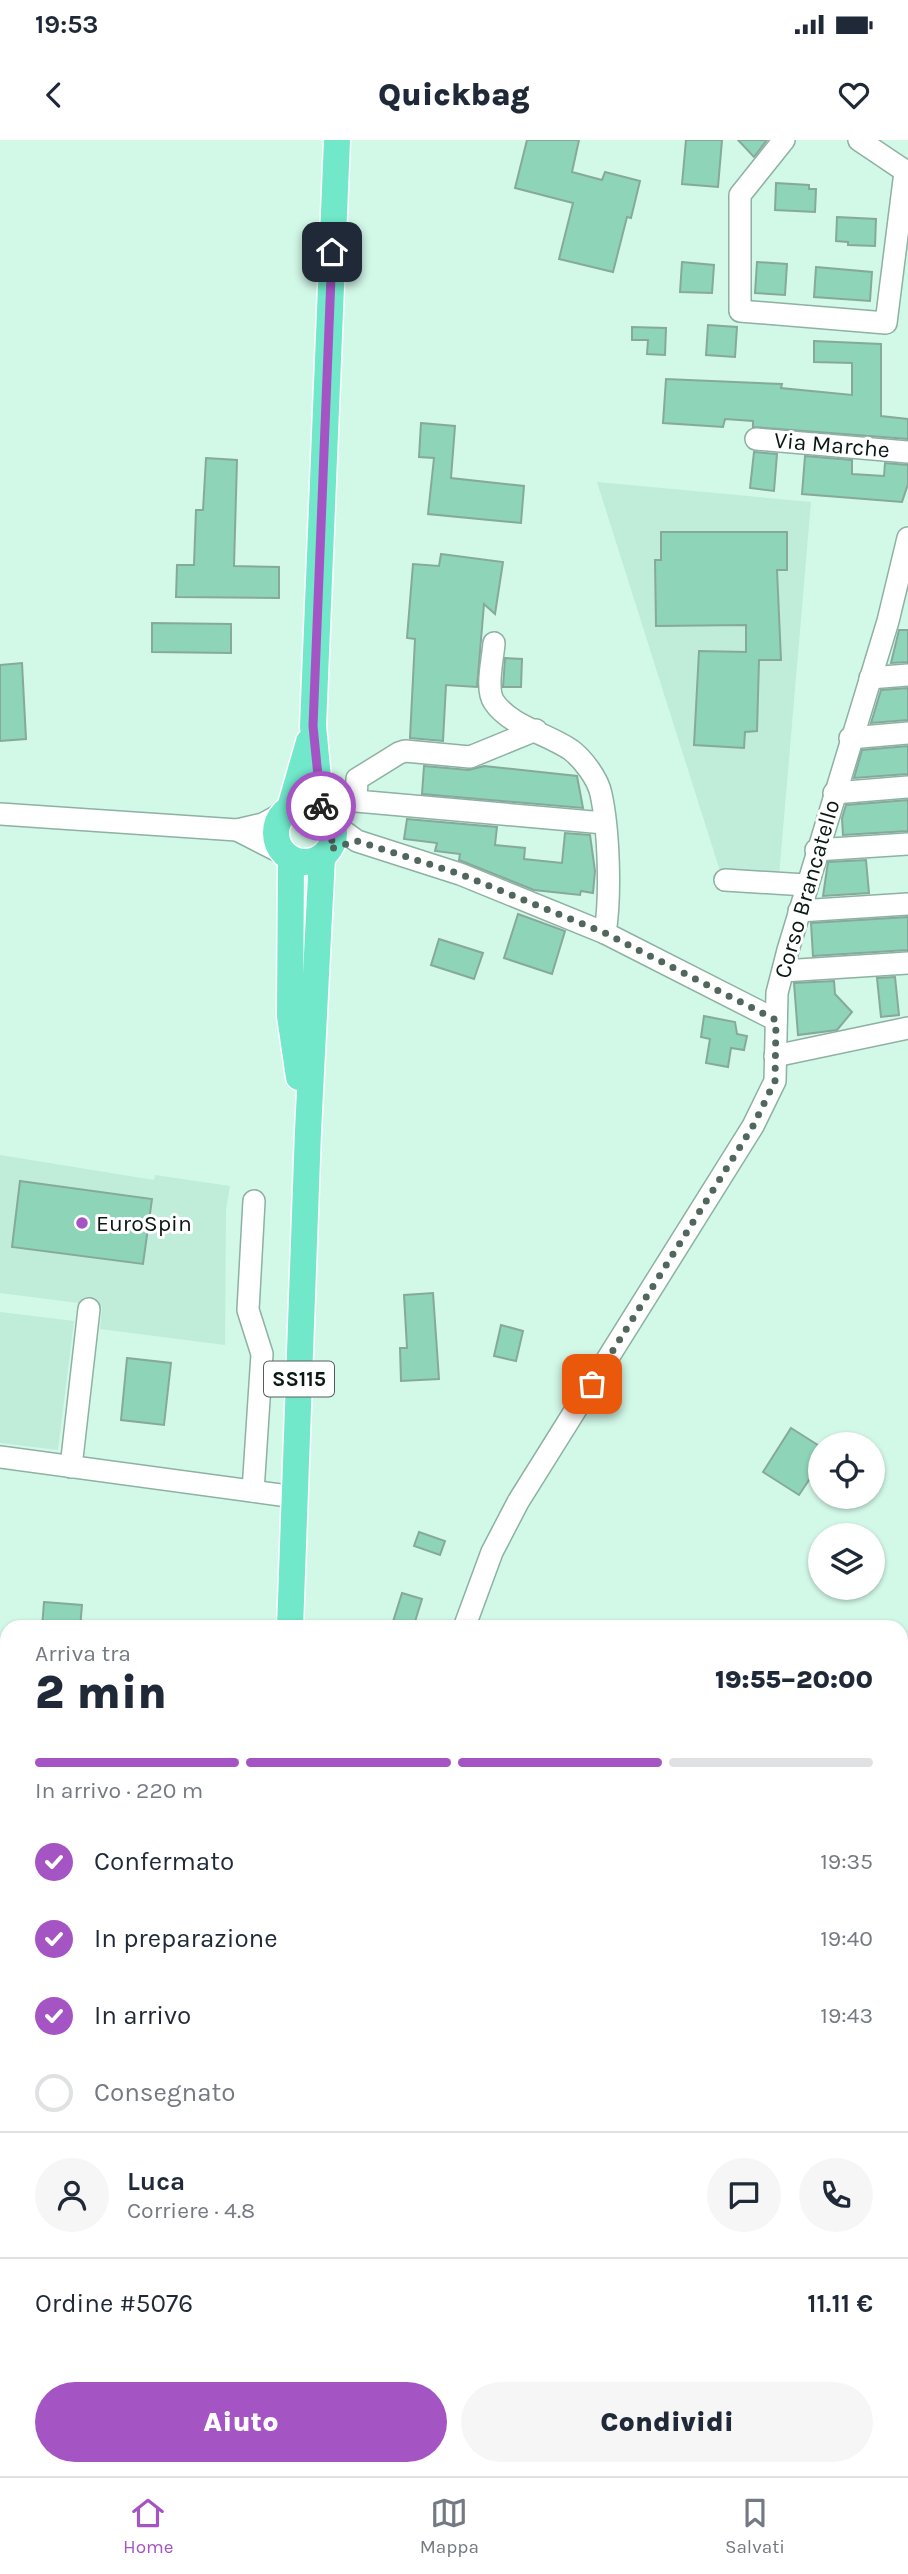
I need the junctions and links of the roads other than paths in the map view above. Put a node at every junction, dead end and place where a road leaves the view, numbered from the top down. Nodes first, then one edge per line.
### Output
1 (337, 140) edge
2 (784, 140) edge
3 (860, 140) edge
4 (906, 172) edge
5 (756, 439) dead end
6 (908, 452) edge
7 (908, 538) edge
8 (905, 564) edge
9 (898, 620) edge
10 (494, 643) dead end
11 (908, 675) edge
12 (870, 678) junction
13 (313, 726) junction
14 (536, 730) junction
15 (908, 733) edge
16 (850, 738) junction
17 (908, 787) edge
18 (834, 793) junction
19 (287, 810) junction
20 (0, 814) edge
21 (604, 823) junction
22 (237, 830) junction
23 (326, 834) junction
24 (908, 844) edge
25 (816, 850) junction
26 (288, 857) junction
27 (725, 880) dead end
28 (806, 885) junction
29 (908, 904) edge
30 (799, 911) junction
31 (605, 933) junction
32 (908, 963) edge
33 (783, 971) junction
34 (776, 1020) junction
35 (908, 1028) edge
36 (775, 1056) junction
37 (308, 1132) junction
38 (254, 1201) dead end
39 (89, 1309) dead end
40 (0, 1457) edge
41 (71, 1467) junction
42 (253, 1491) junction
43 (295, 1497) junction
44 (290, 1620) edge
45 (467, 1620) edge

1 - 13 main road, SS115
2 - 4 street
3 - 4 street
5 - 6 street, Via Marche
7 - 8 street, Corso Brancatello
8 - 9 street, Corso Brancatello
9 - 12 street, Corso Brancatello
10 - 14 street
11 - 12 street
12 - 16 street, Corso Brancatello
13 - 19 main road, SS115
13 - 23 main road, SS115
14 - 21 street
14 - 21 street
15 - 16 street
16 - 18 street, Corso Brancatello
17 - 18 street
18 - 25 street, Corso Brancatello
19 - 22 street
19 - 23 main road
19 - 26 main road, SS115
20 - 22 street
21 - 31 street
22 - 26 street
23 - 26 main road
23 - 31 street
23 - 37 main road, SS115
24 - 25 street
25 - 28 street, Corso Brancatello
26 - 37 main road, SS115
27 - 28 street
28 - 30 street, Corso Brancatello
29 - 30 street
30 - 33 street, Corso Brancatello
31 - 34 street
32 - 33 street
33 - 34 street, Corso Brancatello
34 - 36 street, Corso Brancatello
35 - 36 street
36 - 45 street, Corso Brancatello
37 - 43 main road, SS115
38 - 42 street
39 - 41 street
40 - 41 street
41 - 42 street
42 - 43 street
43 - 44 main road, SS115

